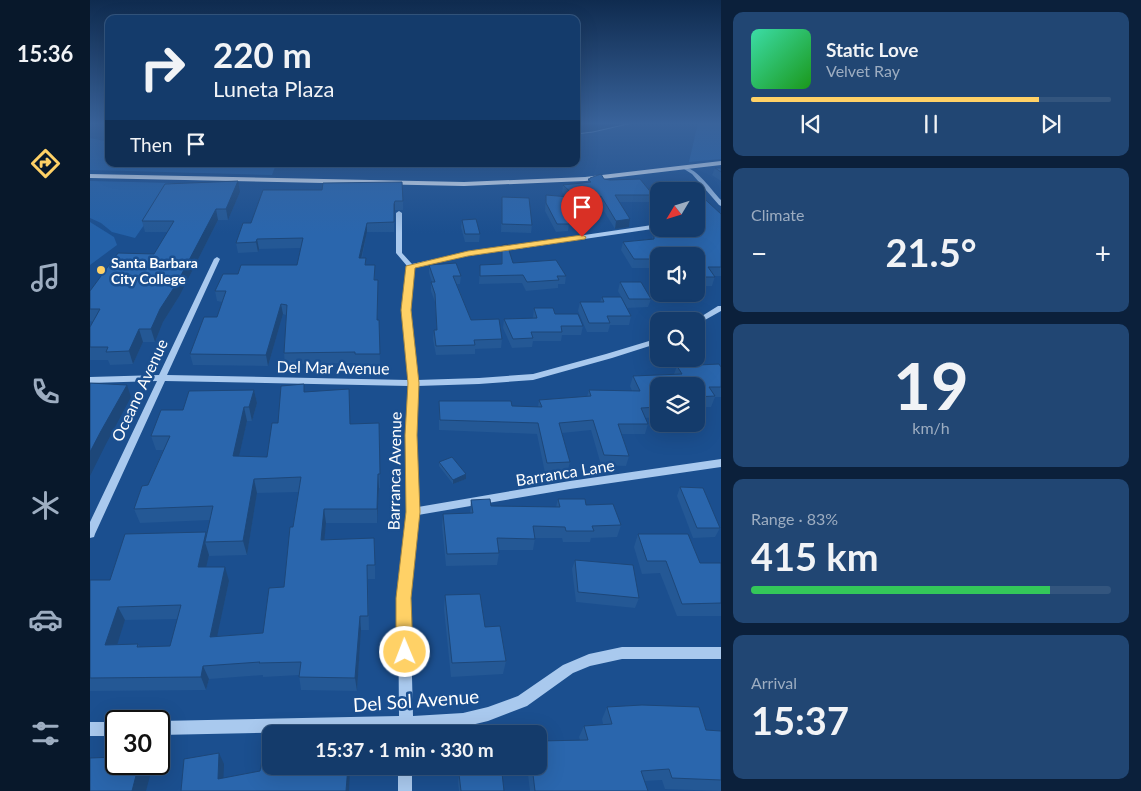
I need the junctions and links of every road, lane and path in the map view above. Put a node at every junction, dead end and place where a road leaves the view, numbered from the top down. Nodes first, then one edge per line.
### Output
1 (721, 163) edge
2 (686, 168) junction
3 (90, 176) edge
4 (721, 204) edge
5 (399, 213) dead end
6 (650, 227) edge
7 (217, 259) dead end
8 (410, 266) junction
9 (721, 308) edge
10 (705, 318) edge
11 (650, 343) edge
12 (161, 378) junction
13 (90, 380) edge
14 (413, 383) junction
15 (721, 463) edge
16 (413, 512) junction
17 (90, 534) edge
18 (721, 653) edge
19 (406, 725) edge
20 (427, 725) edge
21 (105, 728) edge
22 (170, 728) edge
23 (262, 728) edge
24 (90, 729) edge
25 (405, 775) edge
26 (405, 791) edge

1 - 2 main road
2 - 3 main road
2 - 4 street
5 - 8 street
6 - 8 street
7 - 12 street, Oceano Avenue
8 - 14 street, Barranca Avenue
9 - 10 street
11 - 14 street, Del Mar Avenue
12 - 13 street, Del Mar Avenue
12 - 14 street, Del Mar Avenue
12 - 17 street, Oceano Avenue
14 - 16 street, Barranca Avenue
15 - 16 street, Barranca Lane
16 - 19 street, Barranca Avenue
18 - 20 street, Del Sol Avenue
21 - 24 street
22 - 23 street, Del Sol Avenue
25 - 26 street

